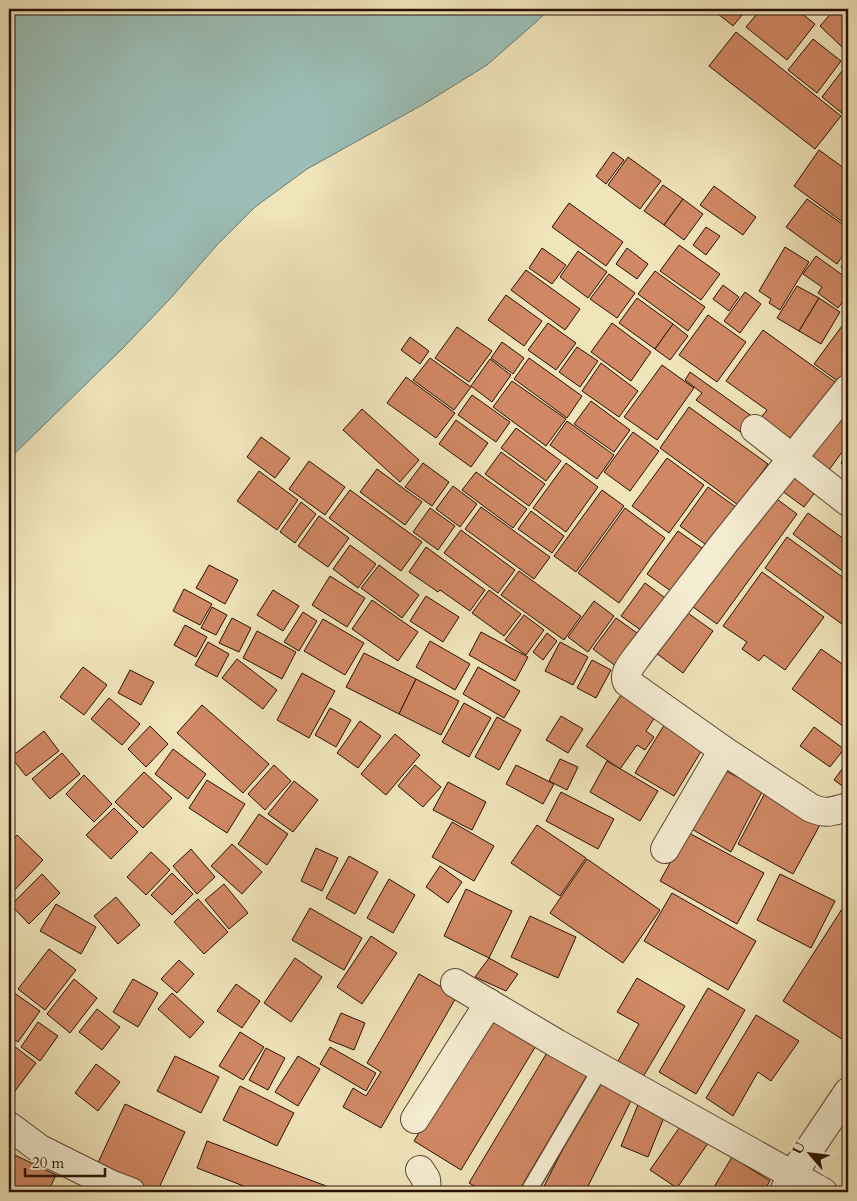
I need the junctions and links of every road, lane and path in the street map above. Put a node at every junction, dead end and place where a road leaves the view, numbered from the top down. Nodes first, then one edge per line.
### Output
1 (848, 390) edge
2 (755, 429) dead end
3 (793, 457) junction
4 (848, 502) edge
5 (724, 750) junction
6 (848, 807) edge
7 (665, 849) dead end
8 (455, 984) dead end
9 (489, 1003) junction
10 (601, 1068) junction
11 (848, 1092) edge
12 (415, 1119) dead end
13 (9, 1126) edge
14 (788, 1183) edge
15 (131, 1192) edge
16 (528, 1192) edge
17 (823, 1192) edge

1 - 3 street
2 - 3 street
3 - 4 street
3 - 5 street
5 - 6 street
5 - 7 street
8 - 9 street
9 - 10 street
9 - 12 street
10 - 14 street
10 - 16 lane
11 - 14 street
13 - 15 street
14 - 17 street

